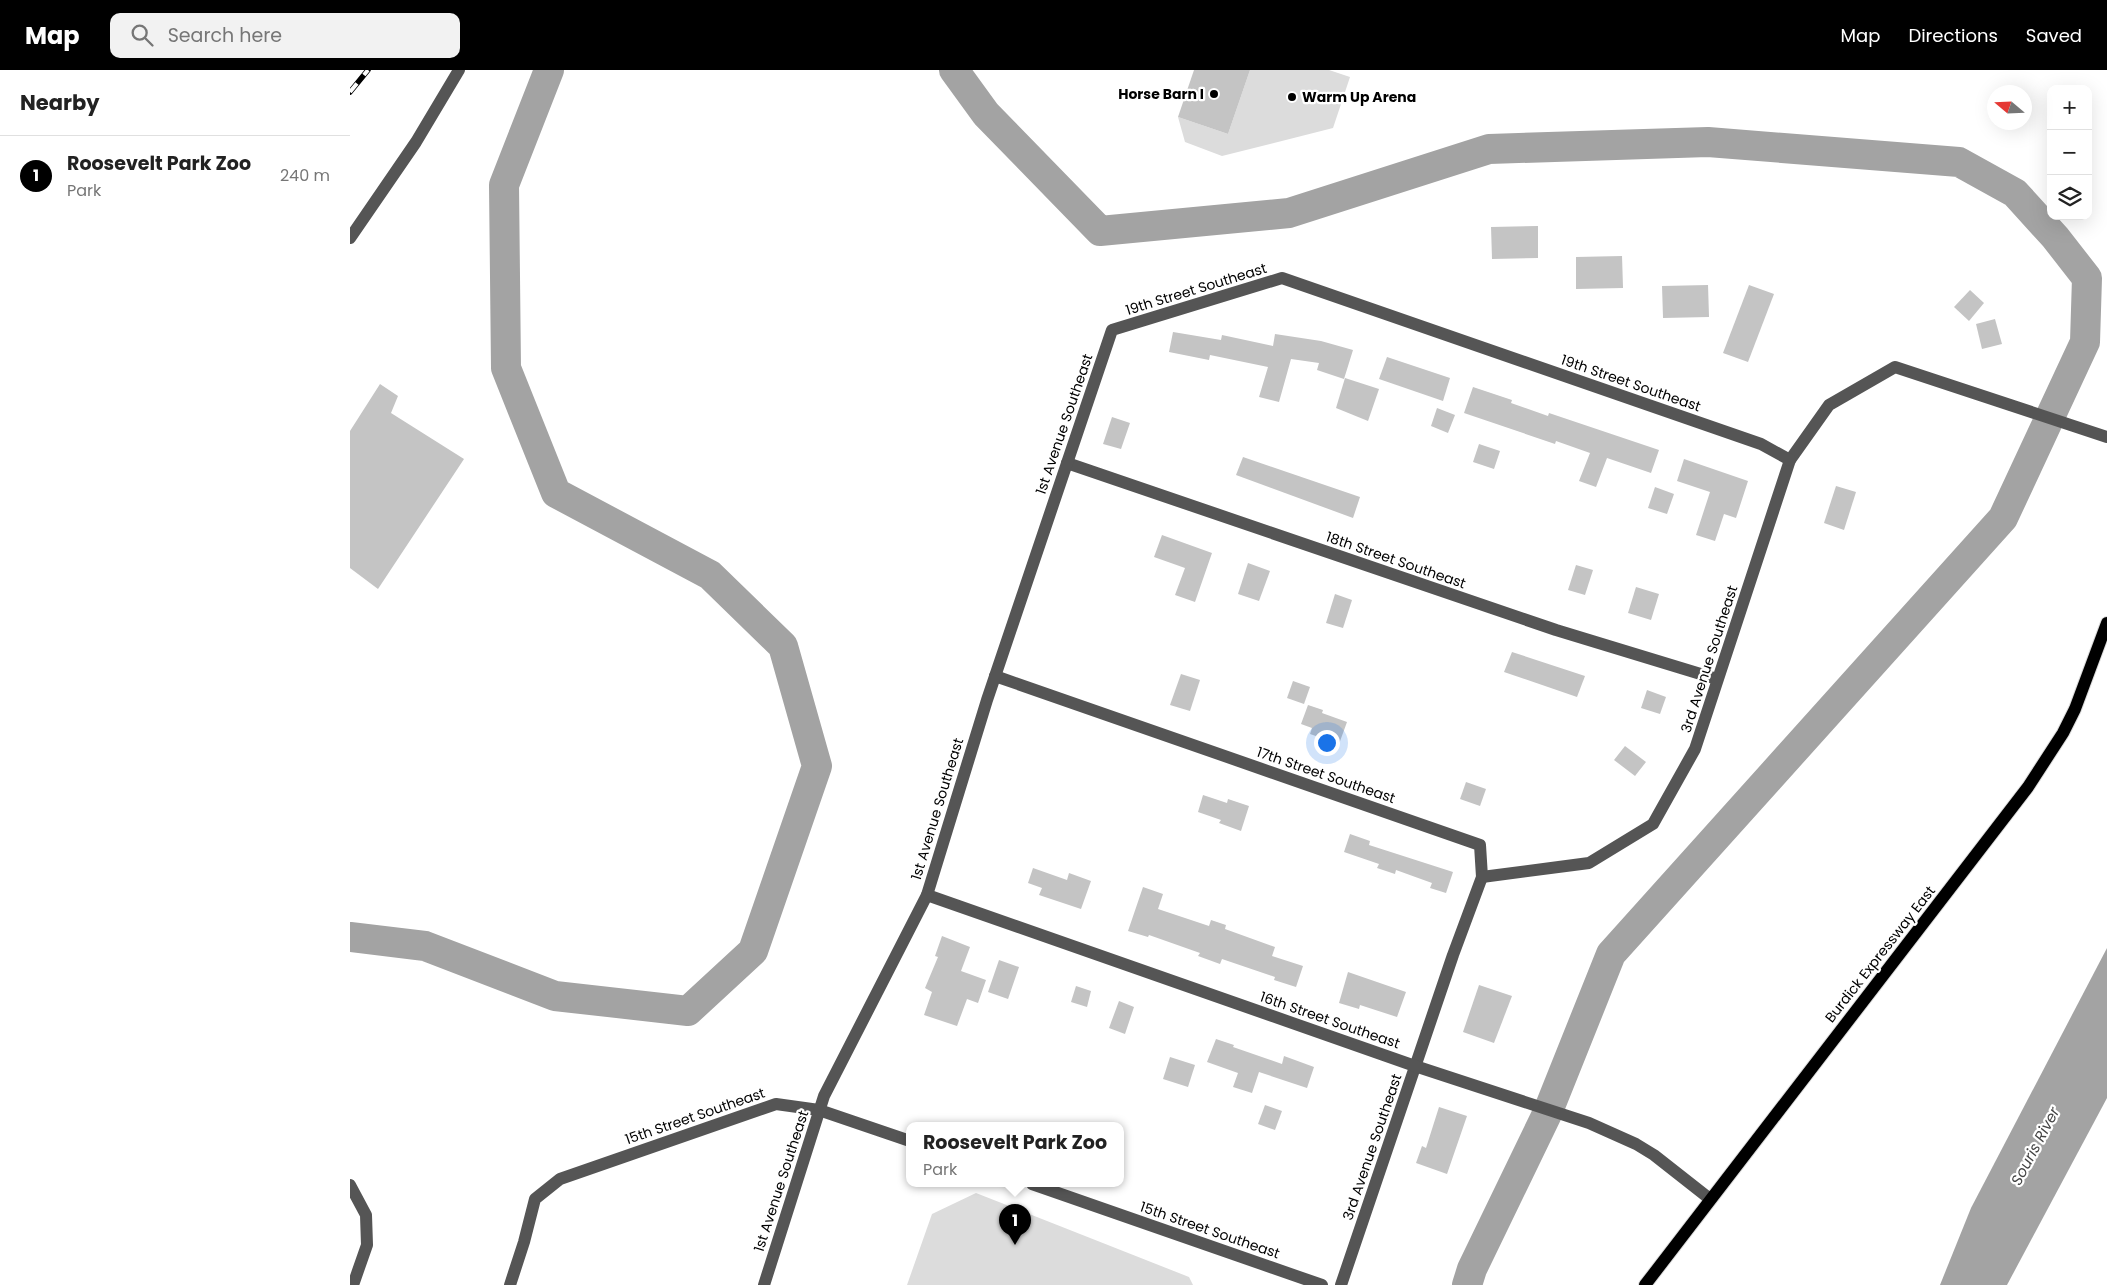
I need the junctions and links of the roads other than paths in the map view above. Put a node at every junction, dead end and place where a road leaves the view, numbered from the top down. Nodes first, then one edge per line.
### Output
1 (459, 70) edge
2 (350, 238) edge
3 (1112, 330) joint
4 (2107, 437) edge
5 (1790, 460) junction
6 (1067, 463) junction
7 (2107, 623) edge
8 (2104, 643) edge
9 (995, 676) junction
10 (1717, 679) junction
11 (1482, 877) junction
12 (926, 894) junction
13 (1415, 1066) junction
14 (819, 1110) junction
15 (906, 1140) edge
16 (350, 1185) edge
17 (1041, 1187) edge
18 (1710, 1199) junction
19 (353, 1285) edge
20 (510, 1285) edge
21 (764, 1285) edge
22 (1322, 1285) edge
23 (1341, 1285) edge
24 (1645, 1285) edge

1 - 2 street
3 - 5 street, 19th Street Southeast
3 - 6 street, 1st Avenue Southeast
4 - 5 street
5 - 10 street, 3rd Avenue Southeast
6 - 9 street, 1st Avenue Southeast
6 - 10 street, 18th Street Southeast
7 - 8 main road, Burdick Expressway East
8 - 18 main road, Burdick Expressway East
9 - 11 street, 17th Street Southeast
9 - 12 street, 1st Avenue Southeast
10 - 11 street, 3rd Avenue Southeast
11 - 13 street, 3rd Avenue Southeast
12 - 13 street, 16th Street Southeast
12 - 14 street, 1st Avenue Southeast
13 - 18 street, 16th Street Southeast
13 - 23 street, 3rd Avenue Southeast
14 - 15 street, 15th Street Southeast
14 - 20 street, 15th Street Southeast
14 - 21 street, 1st Avenue Southeast
16 - 19 street
17 - 22 street, 15th Street Southeast
18 - 24 main road, Burdick Expressway East

